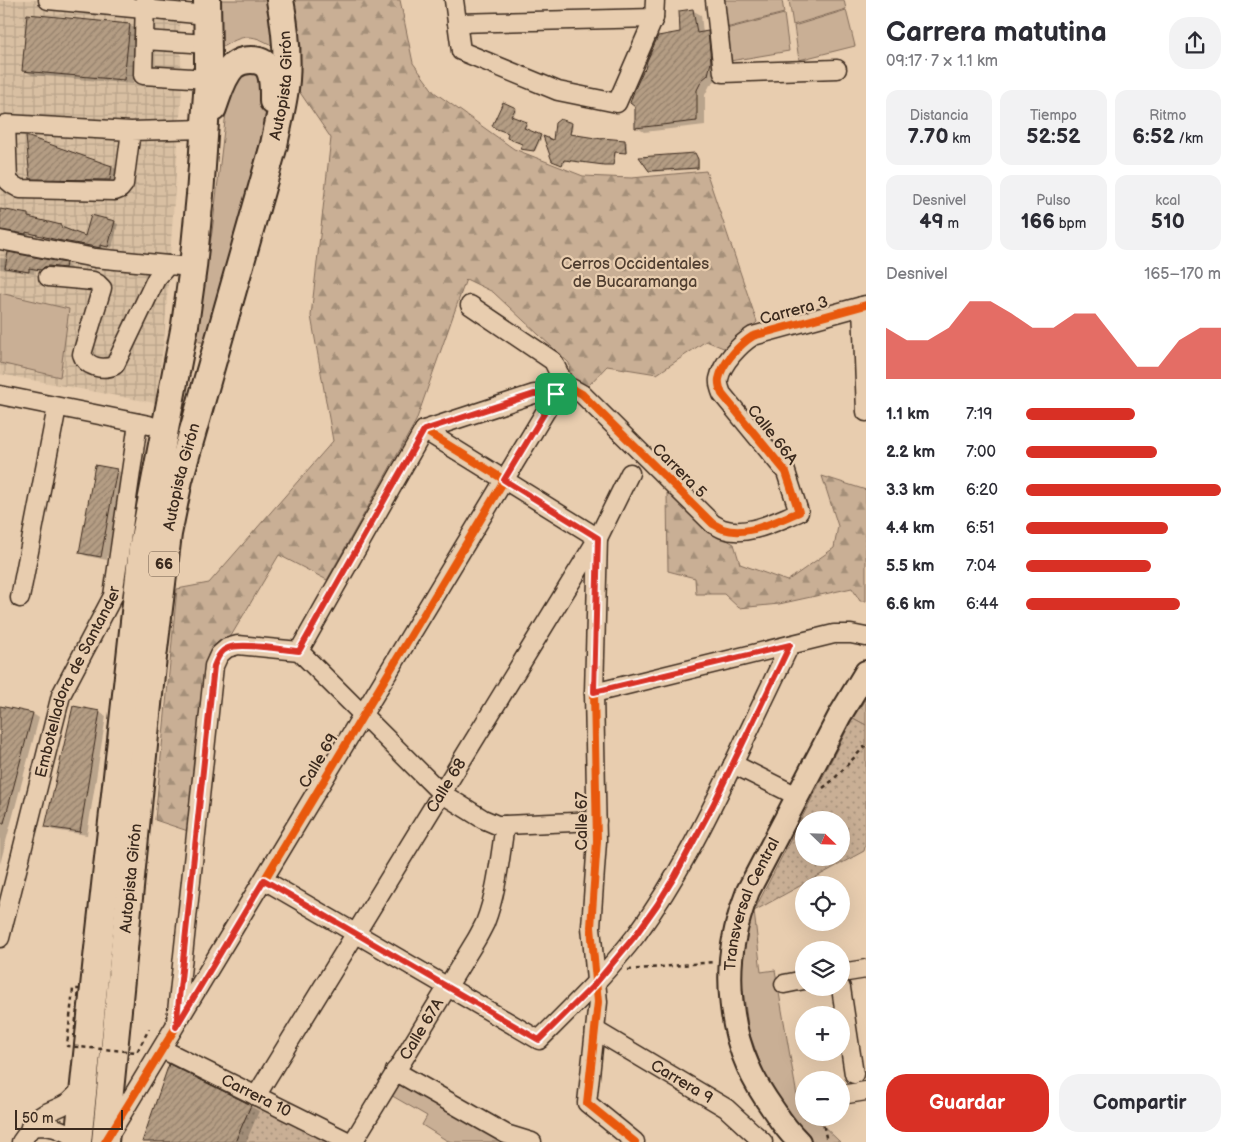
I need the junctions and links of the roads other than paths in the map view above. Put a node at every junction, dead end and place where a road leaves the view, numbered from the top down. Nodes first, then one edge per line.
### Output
1 (48, 0) edge
2 (280, 0) edge
3 (454, 0) edge
4 (715, 0) edge
5 (145, 4) edge
6 (207, 7) edge
7 (655, 9) edge
8 (457, 23) junction
9 (144, 40) junction
10 (208, 44) junction
11 (837, 69) dead end
12 (208, 80) junction
13 (3, 124) edge
14 (204, 129) junction
15 (132, 131) junction
16 (274, 145) junction
17 (0, 240) edge
18 (181, 266) junction
19 (48, 277) dead end
20 (470, 305) dead end
21 (864, 306) edge
22 (719, 378) joint
23 (561, 391) junction
24 (0, 395) edge
25 (57, 407) junction
26 (866, 412) edge
27 (138, 423) junction
28 (165, 429) junction
29 (424, 430) junction
30 (192, 434) junction
31 (630, 473) dead end
32 (504, 480) junction
33 (798, 512) joint
34 (598, 538) junction
35 (20, 598) dead end
36 (866, 637) edge
37 (790, 645) junction
38 (299, 651) junction
39 (866, 672) edge
40 (594, 692) junction
41 (363, 715) junction
42 (733, 764) junction
43 (441, 793) junction
44 (797, 796) junction
45 (597, 821) junction
46 (505, 825) junction
47 (264, 880) junction
48 (356, 933) junction
49 (0, 938) edge
50 (866, 969) edge
51 (850, 972) edge
52 (600, 977) junction
53 (795, 982) edge
54 (784, 984) dead end
55 (448, 986) junction
56 (842, 996) edge
57 (176, 1027) junction
58 (595, 1030) junction
59 (162, 1049) junction
60 (395, 1071) junction
61 (854, 1074) dead end
62 (84, 1087) junction
63 (866, 1091) edge
64 (850, 1094) edge
65 (256, 1096) junction
66 (30, 1127) junction
67 (67, 1138) edge
68 (791, 1140) edge
69 (20, 1142) edge
70 (105, 1142) edge
71 (351, 1142) edge
72 (532, 1142) edge
73 (636, 1142) edge
74 (763, 1142) edge

1 - 5 street
2 - 16 highway, Autopista Girón / 66
3 - 8 street
4 - 11 street
5 - 6 street
5 - 9 street
6 - 10 highway, Autopista Girón / 66
7 - 8 street
7 - 8 street
9 - 10 street
9 - 12 street
10 - 12 highway, Autopista Girón / 66
12 - 14 highway, Autopista Girón / 66
13 - 15 street
13 - 15 street
14 - 15 street
14 - 16 highway
14 - 18 highway, Autopista Girón / 66
16 - 30 highway, Autopista Girón / 66
17 - 18 street
18 - 19 street
18 - 28 highway, Autopista Girón / 66
20 - 23 street
21 - 22 street, Carrera 3
21 - 26 street
22 - 33 street, Calle 66A
23 - 29 street
23 - 32 street, Calle 69
23 - 33 street, Carrera 5
24 - 25 street
25 - 27 street
25 - 35 street
27 - 28 street
27 - 49 street, Embotelladora de Santander
28 - 30 street
28 - 62 highway, Autopista Girón / 66
29 - 32 street
29 - 38 street
30 - 70 highway, Autopista Girón / 66
31 - 34 street, Calle 68
32 - 34 street
32 - 41 street, Calle 69
34 - 40 street, Calle 67
34 - 43 street, Calle 68
36 - 37 street
37 - 40 street
37 - 42 street
38 - 41 street
38 - 57 street
39 - 44 main road, Transversal Central
40 - 45 street, Calle 67
41 - 43 street
41 - 47 street, Calle 69
42 - 44 street
42 - 52 street
43 - 46 street
43 - 48 street, Calle 68
44 - 68 main road, Transversal Central
45 - 46 street
45 - 52 street, Calle 67
46 - 55 street, Calle 67A
47 - 48 street
47 - 57 street, Calle 69
48 - 55 street
48 - 65 street, Calle 68
50 - 51 street
52 - 55 street
52 - 58 street, Calle 67
53 - 54 street
55 - 60 street, Calle 67A
56 - 61 street
57 - 59 street, Calle 69
58 - 73 street, Calle 67
58 - 74 street, Carrera 9
59 - 65 street, Carrera 10
59 - 70 street, Calle 69
60 - 71 street, Calle 67A
60 - 72 street
62 - 66 street
62 - 67 highway, Autopista Girón / 66
63 - 64 street
65 - 71 street, Carrera 10
66 - 67 street
66 - 69 street

